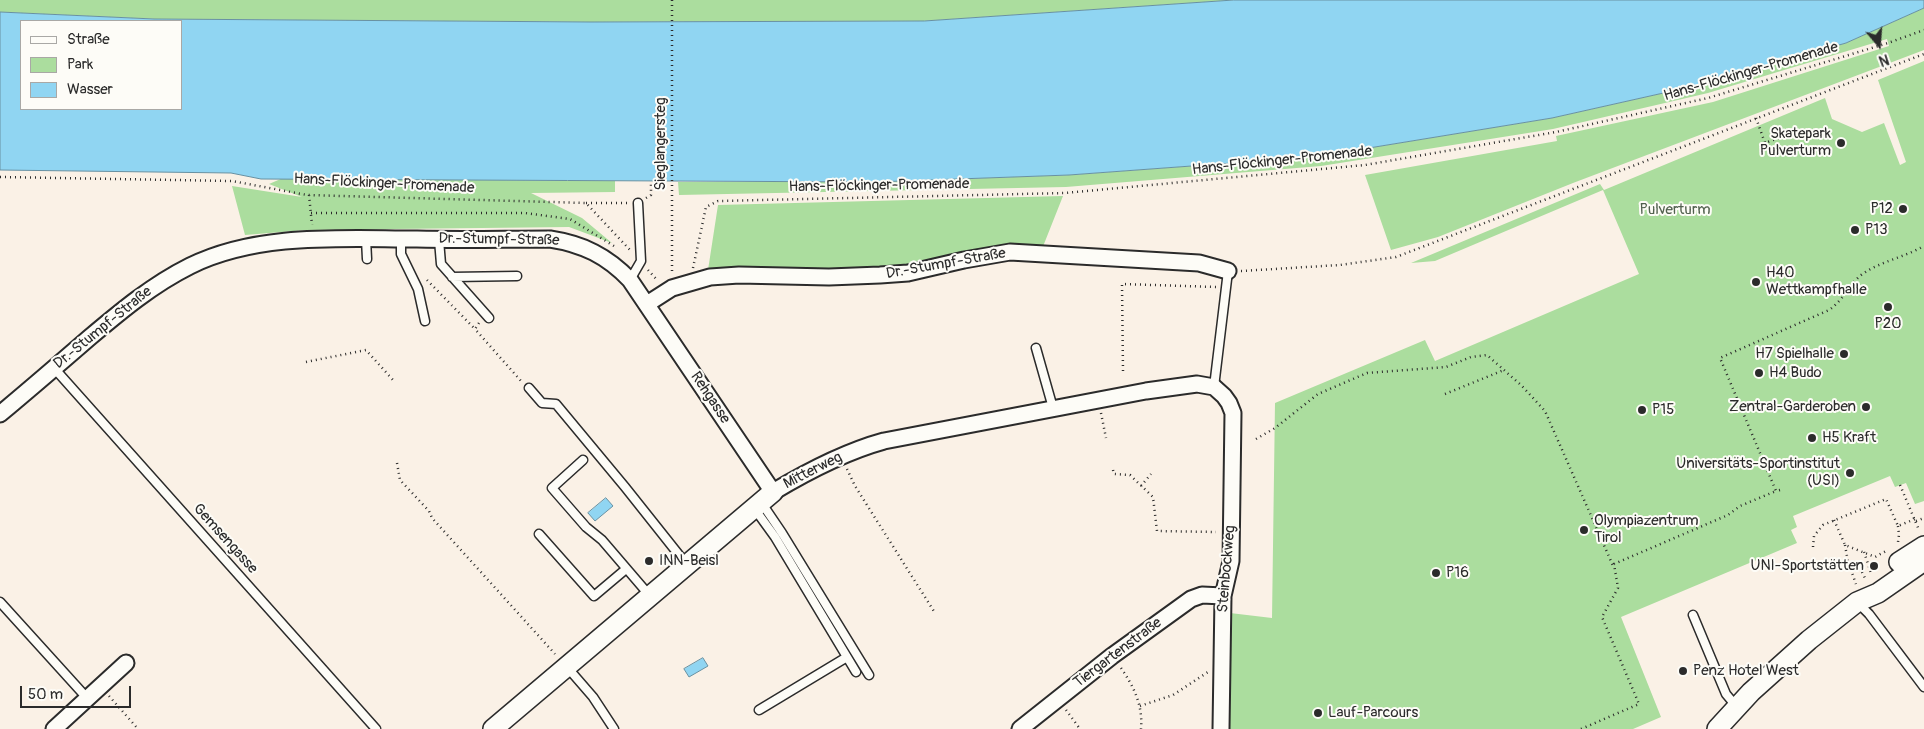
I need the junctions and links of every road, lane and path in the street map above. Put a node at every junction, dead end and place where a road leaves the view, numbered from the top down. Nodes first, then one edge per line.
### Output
1 (672, 0) edge
2 (1924, 30) edge
3 (1924, 54) edge
4 (1756, 118) junction
5 (1787, 135) dead end
6 (0, 176) edge
7 (651, 182) dead end
8 (309, 195) junction
9 (638, 202) junction
10 (586, 203) junction
11 (366, 239) junction
12 (401, 239) junction
13 (439, 240) junction
14 (1924, 246) edge
15 (618, 249) dead end
16 (367, 259) dead end
17 (641, 261) junction
18 (1228, 271) junction
19 (517, 276) dead end
20 (452, 277) junction
21 (425, 278) dead end
22 (630, 280) junction
23 (689, 284) junction
24 (672, 288) junction
25 (1226, 288) junction
26 (647, 304) junction
27 (487, 316) joint
28 (425, 321) dead end
29 (474, 330) junction
30 (1036, 348) dead end
31 (306, 362) dead end
32 (54, 368) junction
33 (1504, 370) junction
34 (1123, 372) dead end
35 (393, 380) dead end
36 (1214, 387) junction
37 (529, 388) joint
38 (1445, 394) dead end
39 (1098, 400) junction
40 (1053, 408) junction
41 (0, 414) edge
42 (1106, 438) dead end
43 (1256, 439) dead end
44 (840, 456) junction
45 (583, 460) dead end
46 (397, 462) dead end
47 (1113, 470) dead end
48 (1151, 474) dead end
49 (1900, 485) dead end
50 (1141, 486) junction
51 (1780, 490) dead end
52 (1776, 491) junction
53 (762, 501) junction
54 (1924, 518) edge
55 (1834, 520) junction
56 (1915, 520) junction
57 (1898, 526) junction
58 (1231, 532) junction
59 (539, 534) dead end
60 (1923, 541) edge
61 (1844, 544) junction
62 (1896, 545) dead end
63 (1813, 547) dead end
64 (1889, 549) dead end
65 (1864, 552) junction
66 (1924, 561) edge
67 (687, 565) junction
68 (1614, 568) junction
69 (626, 569) junction
70 (1862, 572) dead end
71 (1871, 573) dead end
72 (1864, 578) dead end
73 (1857, 593) junction
74 (650, 596) junction
75 (1223, 596) junction
76 (0, 602) edge
77 (935, 613) dead end
78 (1693, 615) dead end
79 (1112, 656) junction
80 (847, 657) junction
81 (126, 663) dead end
82 (1222, 663) junction
83 (567, 667) junction
84 (856, 672) dead end
85 (869, 676) dead end
86 (100, 687) junction
87 (1924, 687) edge
88 (88, 698) junction
89 (1058, 699) junction
90 (1140, 706) junction
91 (1736, 706) junction
92 (759, 710) dead end
93 (499, 727) edge
94 (54, 729) edge
95 (138, 729) edge
96 (376, 729) edge
97 (614, 729) edge
98 (1020, 729) edge
99 (1080, 729) edge
100 (1141, 729) edge
101 (1220, 729) edge
102 (1581, 729) edge
103 (1717, 729) edge

1 - 24 path, Sieglangersteg
2 - 23 path, Hans-Flöckinger-Promenade
3 - 4 path
4 - 5 path
4 - 18 path
6 - 8 path, Hans-Flöckinger-Promenade
7 - 9 path
8 - 10 path, Hans-Flöckinger-Promenade
8 - 15 path
9 - 10 path, Hans-Flöckinger-Promenade
9 - 17 lane
10 - 17 path
11 - 12 street, Dr.-Stumpf-Straße
11 - 16 lane
11 - 32 street, Dr.-Stumpf-Straße
12 - 13 street, Dr.-Stumpf-Straße
12 - 28 lane
13 - 20 lane
13 - 22 street, Dr.-Stumpf-Straße
14 - 52 path
17 - 22 lane
17 - 24 path
18 - 23 street, Dr.-Stumpf-Straße
18 - 25 lane
19 - 20 lane
20 - 27 lane
21 - 29 path
22 - 26 street, Dr.-Stumpf-Straße
23 - 24 street, Dr.-Stumpf-Straße
24 - 26 street, Dr.-Stumpf-Straße
25 - 34 path
25 - 36 lane
26 - 53 street, Rehgasse
27 - 29 path
29 - 37 path
30 - 40 lane
31 - 35 path
32 - 41 street, Dr.-Stumpf-Straße
32 - 96 lane, Gemsengasse
33 - 38 path
33 - 43 path
33 - 68 path
36 - 39 street, Mitterweg
36 - 58 street, Steinbockweg
37 - 67 lane
39 - 40 street, Mitterweg
39 - 42 path
40 - 44 street, Mitterweg
44 - 53 street, Mitterweg
44 - 77 path
45 - 69 lane
46 - 83 path
47 - 50 path
48 - 50 path
49 - 56 path
50 - 58 path
51 - 52 path
52 - 68 path
53 - 67 street, Mitterweg
53 - 80 lane
53 - 85 lane
54 - 56 path
55 - 57 path
55 - 61 path
55 - 63 path
56 - 57 path
56 - 60 path
57 - 62 path
58 - 75 street, Steinbockweg
59 - 69 lane
60 - 73 street
61 - 65 path
61 - 73 path
64 - 65 path
65 - 71 path
66 - 73 street
67 - 74 street, Mitterweg
68 - 102 path
69 - 74 lane
70 - 72 path
73 - 87 lane
73 - 91 street
74 - 83 street, Mitterweg
75 - 79 street, Tiergartenstraße
75 - 82 street, Steinbockweg
76 - 88 lane
78 - 91 lane
79 - 89 street, Tiergartenstraße
79 - 90 path
80 - 84 lane
80 - 92 lane
81 - 86 street
82 - 90 path
82 - 101 street, Steinbockweg
83 - 93 street, Mitterweg
83 - 97 lane
86 - 88 street
86 - 95 path
88 - 94 street
89 - 98 street, Tiergartenstraße
89 - 99 path
90 - 100 path
91 - 103 street

